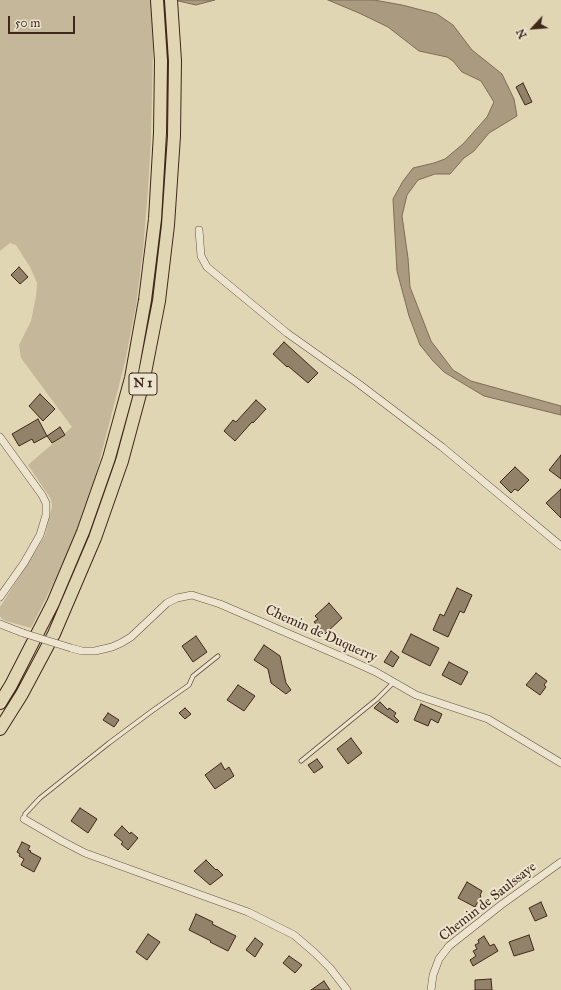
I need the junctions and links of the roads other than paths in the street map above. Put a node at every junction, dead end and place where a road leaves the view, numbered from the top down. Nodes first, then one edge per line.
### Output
1 (157, 3) edge
2 (172, 5) edge
3 (199, 230) dead end
4 (0, 437) edge
5 (561, 546) edge
6 (0, 597) edge
7 (0, 624) edge
8 (218, 656) dead end
9 (394, 682) junction
10 (0, 703) edge
11 (0, 729) edge
12 (301, 761) dead end
13 (561, 763) edge
14 (24, 819) joint
15 (561, 862) edge
16 (347, 990) edge
17 (431, 990) edge

1 - 10 highway, N 1
2 - 11 highway, N 1
3 - 5 street
4 - 6 street
7 - 9 street, Chemin de Duquerry, bridge
8 - 14 lane
9 - 12 lane
9 - 13 street, Chemin de Duquerry
14 - 16 street
15 - 17 street, Chemin de Saulssaye

